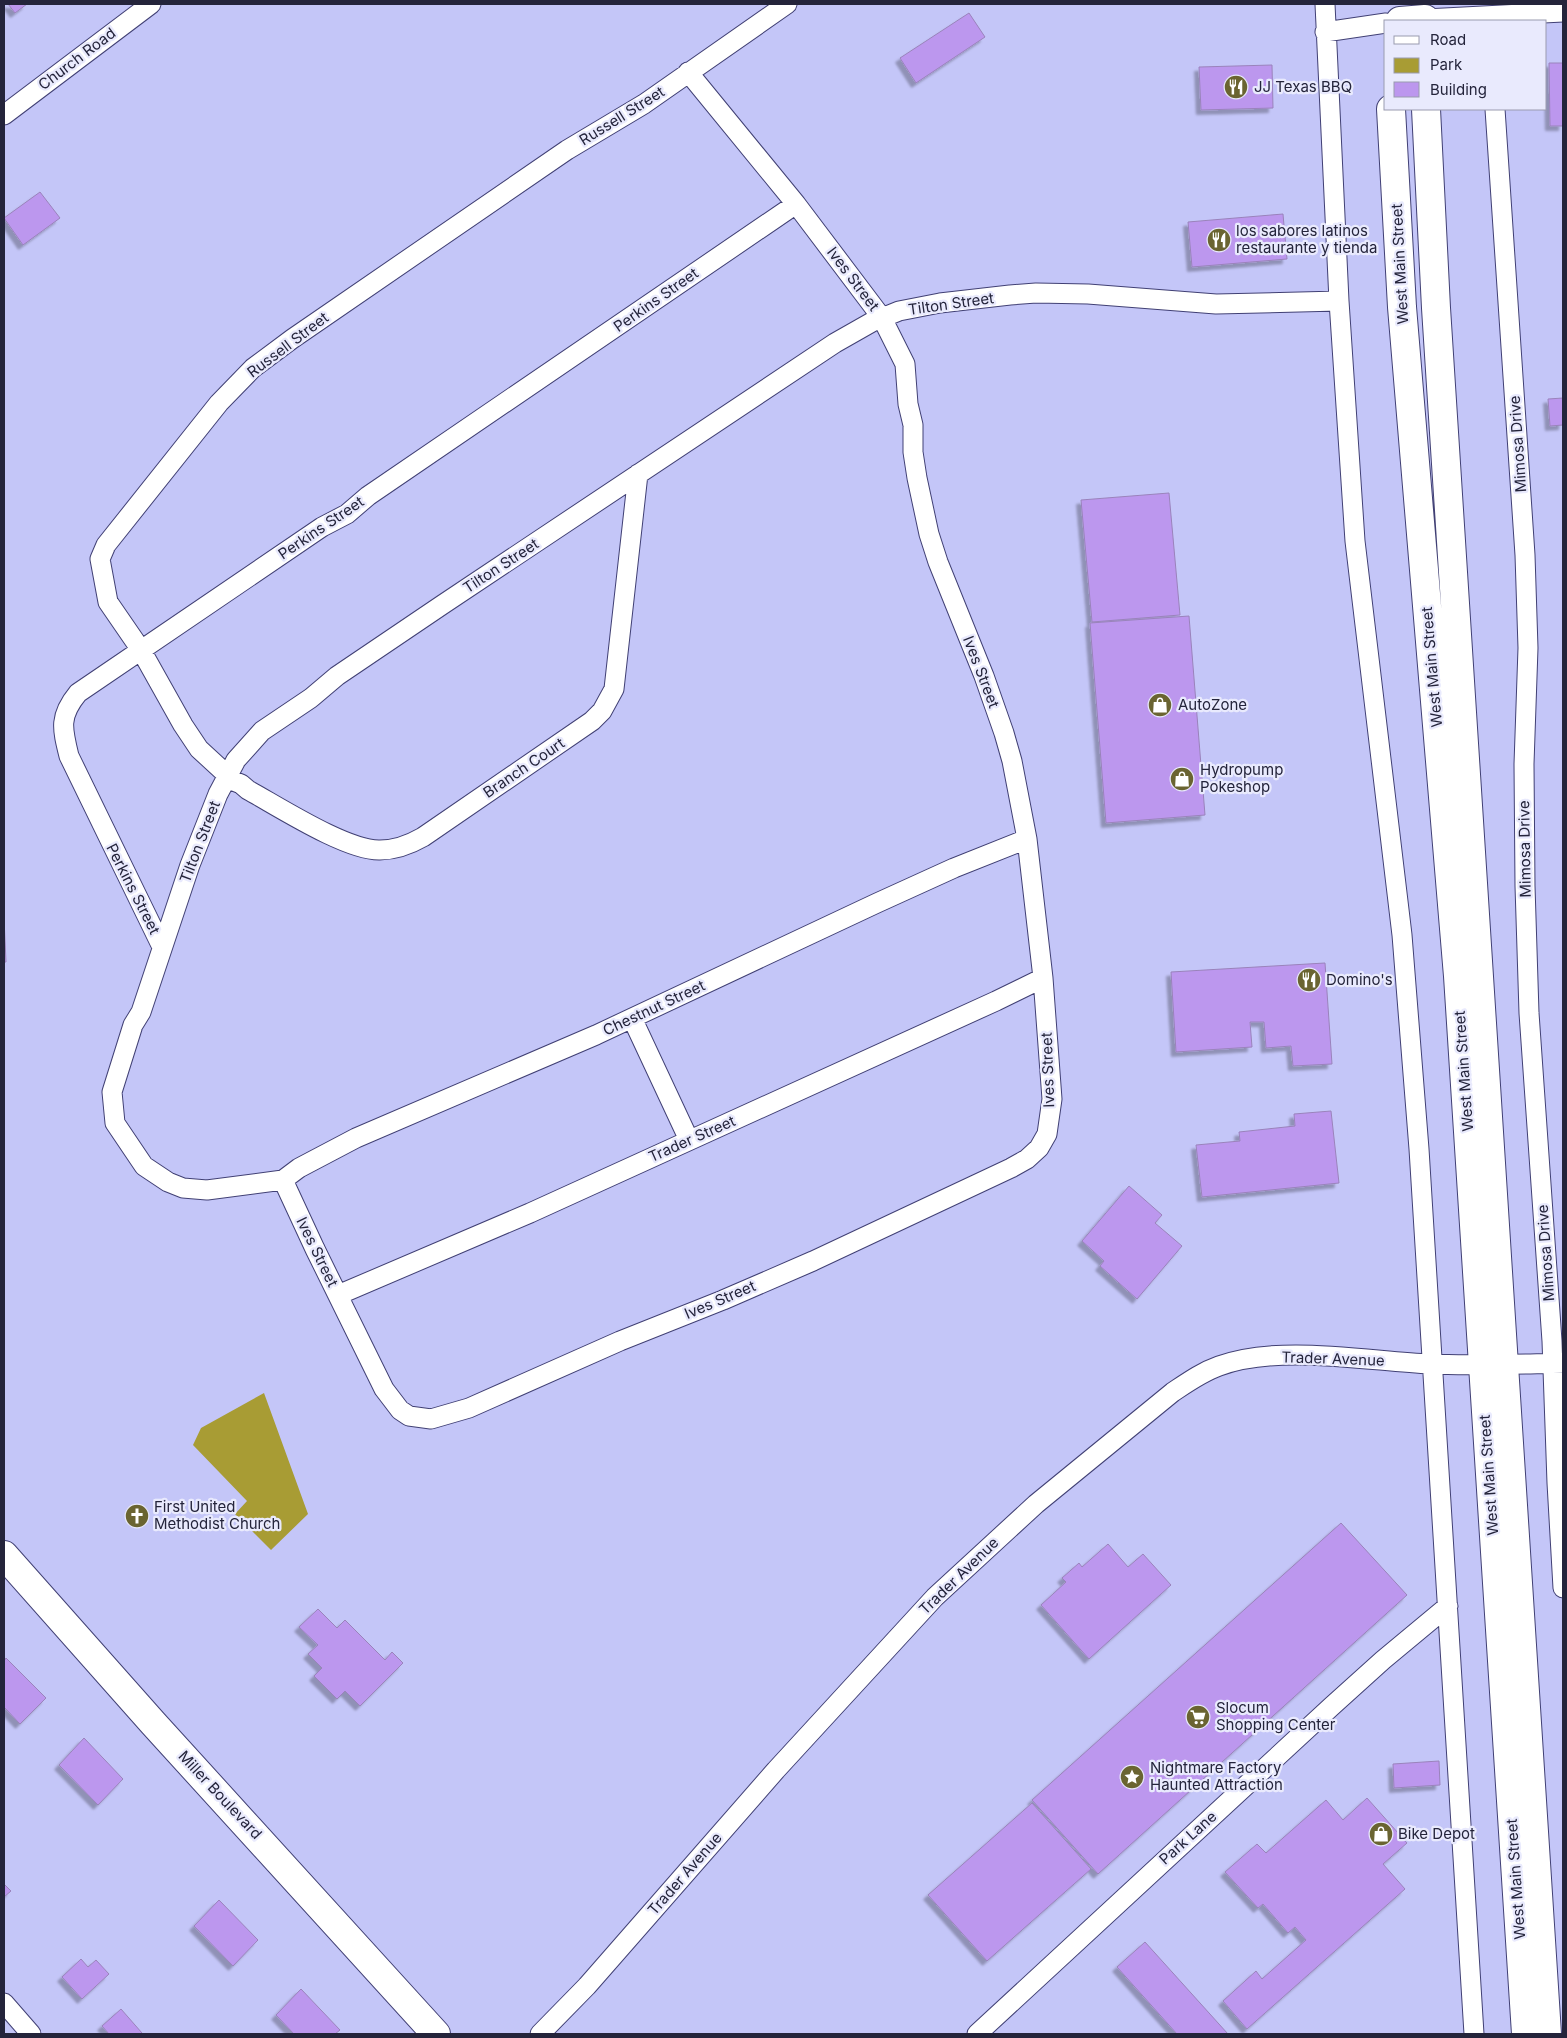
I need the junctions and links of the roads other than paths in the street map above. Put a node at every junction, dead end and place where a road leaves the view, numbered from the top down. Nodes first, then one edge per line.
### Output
1 (150, 4) edge
2 (787, 4) edge
3 (1325, 4) edge
4 (1391, 4) edge
5 (1563, 12) edge
6 (1490, 14) edge
7 (1419, 16) edge
8 (1391, 20) edge
9 (1384, 23) edge
10 (1325, 32) junction
11 (688, 72) junction
12 (1391, 110) edge
13 (1426, 110) edge
14 (1495, 110) edge
15 (4, 115) edge
16 (796, 204) junction
17 (1339, 301) junction
18 (882, 318) junction
19 (638, 474) junction
20 (141, 650) junction
21 (226, 778) junction
22 (1027, 839) junction
23 (162, 947) junction
24 (1043, 978) junction
25 (632, 1018) junction
26 (690, 1140) junction
27 (283, 1180) junction
28 (338, 1295) junction
29 (1493, 1363) junction
30 (1558, 1363) edge
31 (1432, 1364) junction
32 (4, 1556) edge
33 (1563, 1588) edge
34 (1448, 1606) junction
35 (4, 2003) edge
36 (31, 2034) edge
37 (436, 2034) edge
38 (540, 2034) edge
39 (977, 2034) edge
40 (1474, 2034) edge
41 (1526, 2034) edge
42 (1547, 2034) edge

1 - 15 street, Church Road
2 - 11 street, Russell Street
3 - 10 street
4 - 8 main road
5 - 6 street
6 - 7 street
9 - 10 street
10 - 17 street
11 - 16 street
11 - 20 street, Russell Street
12 - 29 main road, West Main Street
13 - 29 main road, West Main Street
14 - 30 street, Mimosa Drive
16 - 18 street, Ives Street
16 - 20 street, Perkins Street
17 - 18 street, Tilton Street
17 - 31 street
18 - 19 street, Tilton Street
18 - 22 street, Ives Street
19 - 21 street, Tilton Street
19 - 21 street, Branch Court
20 - 21 street, Russell Street
20 - 23 street, Perkins Street
21 - 23 street, Tilton Street
22 - 24 street, Ives Street
22 - 25 street, Chestnut Street
23 - 27 street, Tilton Street
24 - 26 street, Trader Street
24 - 28 street, Ives Street
25 - 26 street
25 - 27 street, Chestnut Street
26 - 28 street, Trader Street
27 - 28 street, Ives Street
29 - 30 street, Trader Avenue
29 - 31 street, Trader Avenue
29 - 41 main road, West Main Street
29 - 42 main road, West Main Street
30 - 33 street, Mimosa Drive
31 - 34 street
31 - 38 street, Trader Avenue
32 - 37 main road, Miller Boulevard
34 - 39 street, Park Lane
34 - 40 street
35 - 36 street

